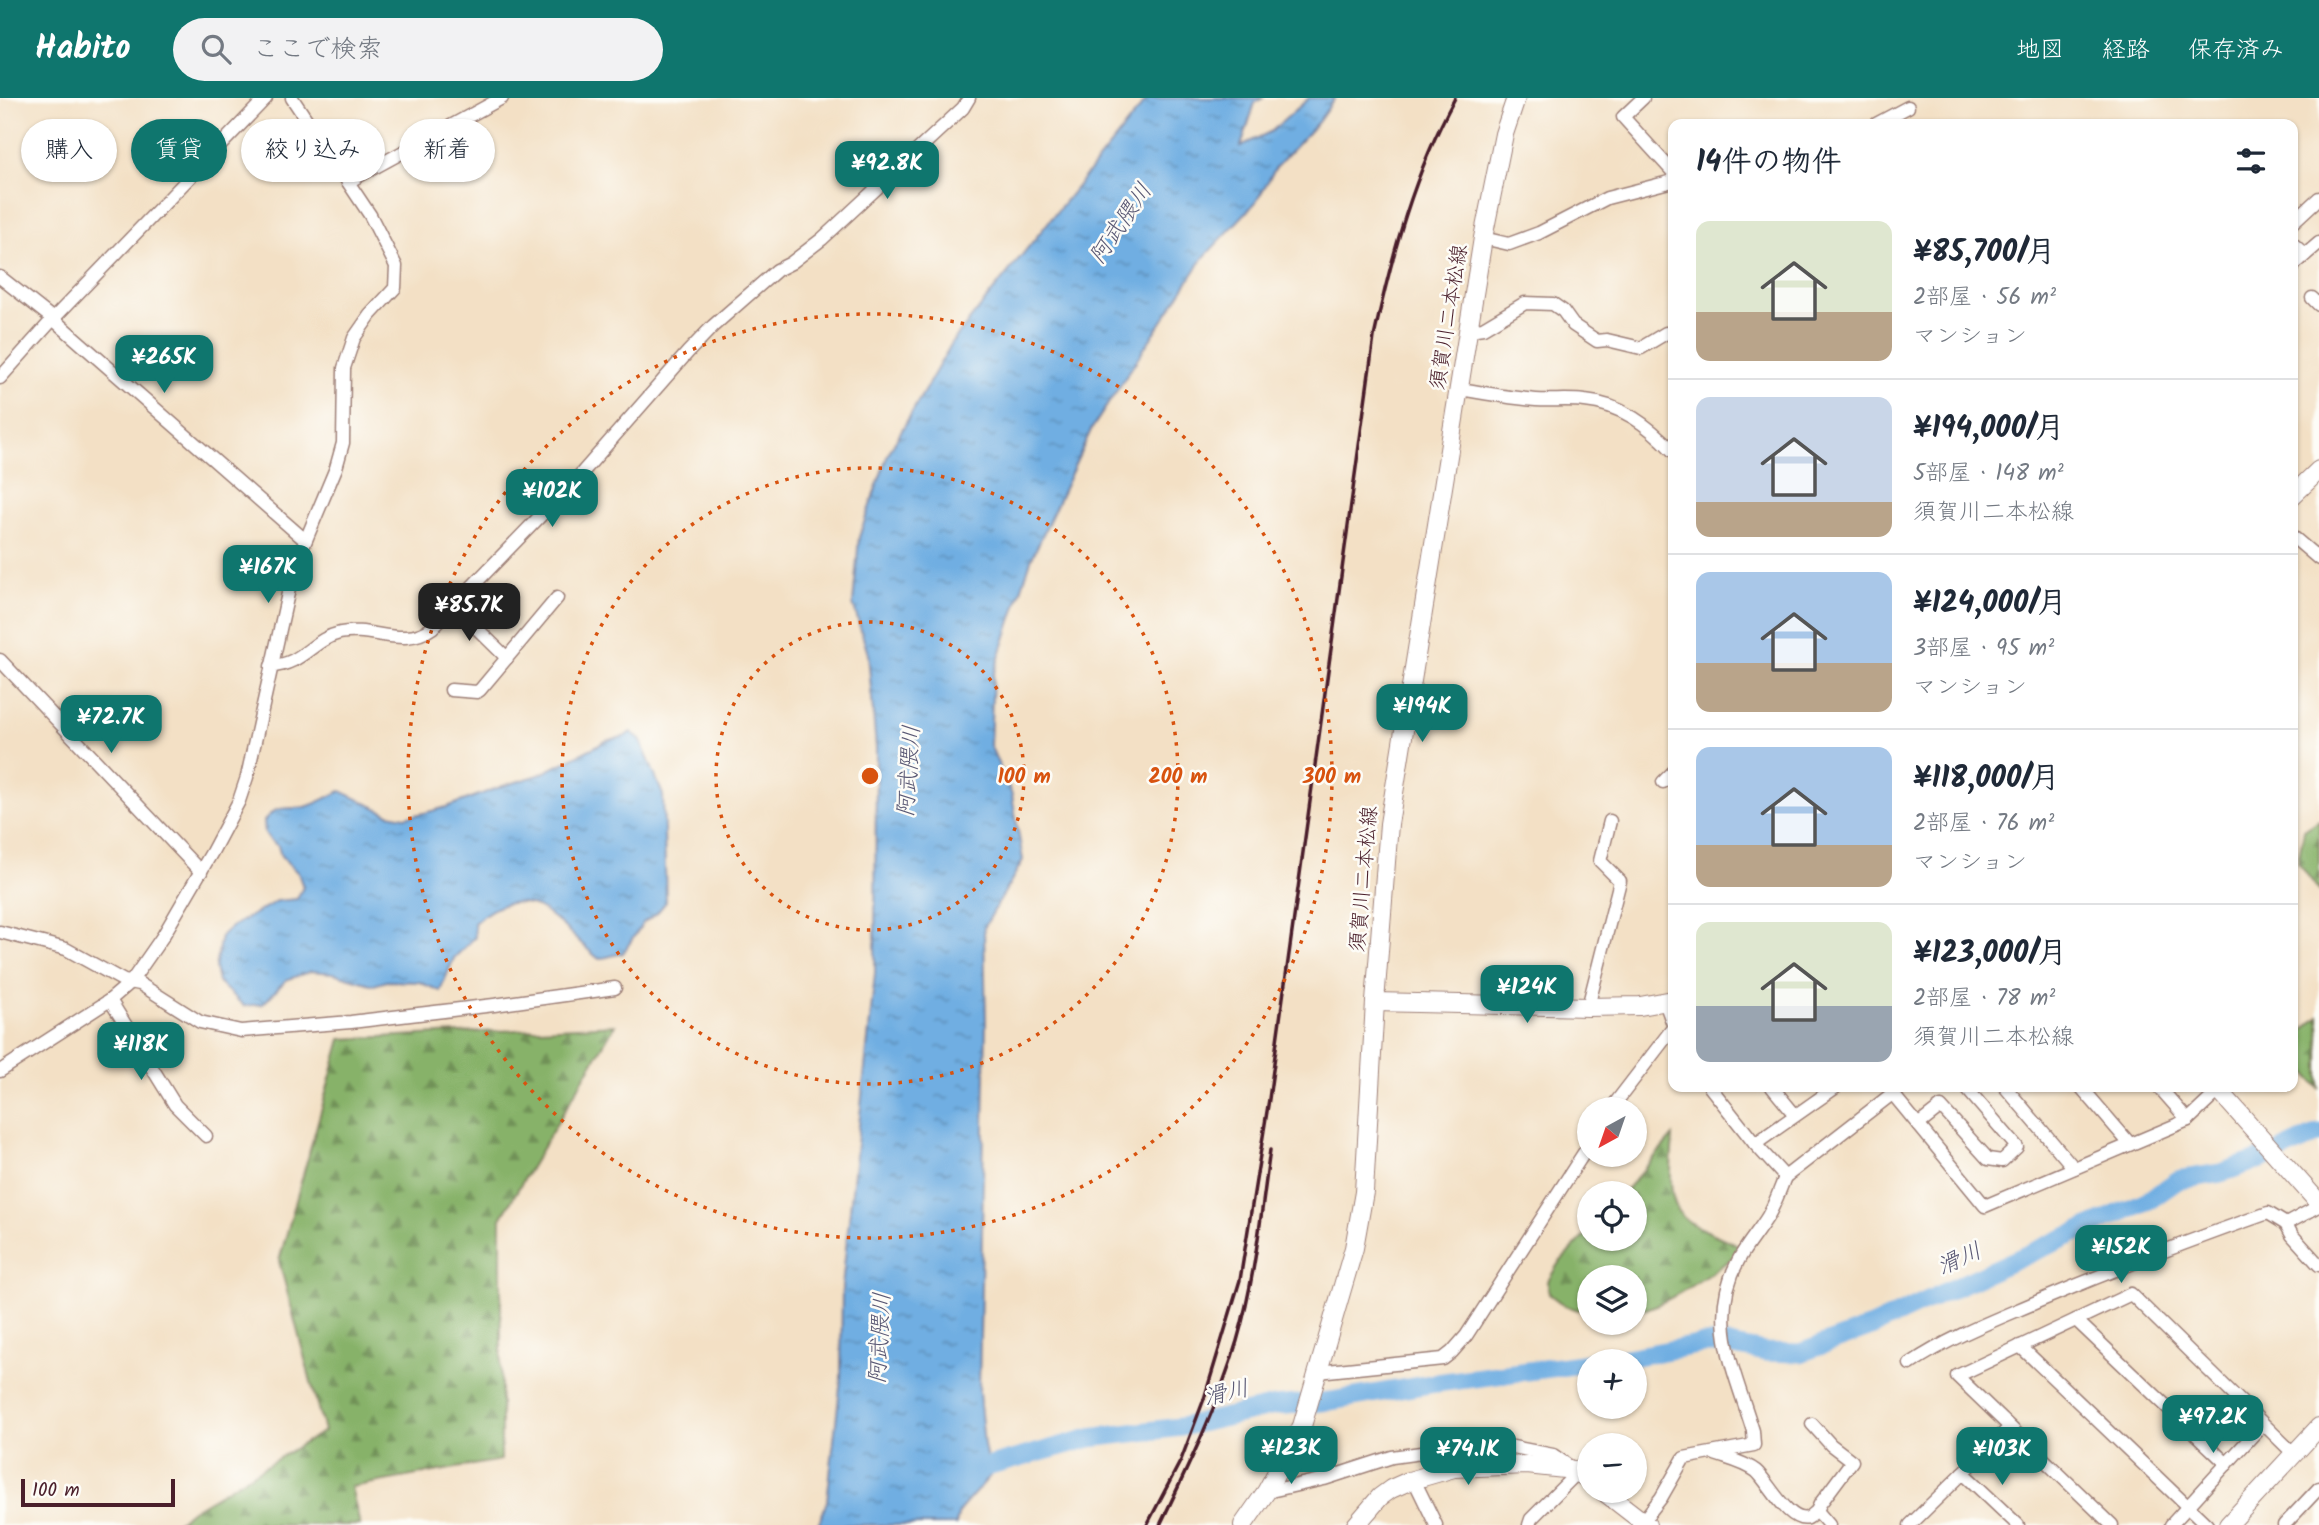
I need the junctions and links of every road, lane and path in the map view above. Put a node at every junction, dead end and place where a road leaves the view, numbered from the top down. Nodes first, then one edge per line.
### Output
1 (265, 98) edge
2 (292, 98) edge
3 (502, 98) edge
4 (970, 98) edge
5 (1516, 98) edge
6 (1643, 98) edge
7 (1908, 107) dead end
8 (306, 119) edge
9 (1885, 119) edge
10 (385, 162) edge
11 (1668, 166) edge
12 (348, 182) edge
13 (1668, 182) edge
14 (2319, 198) edge
15 (2298, 217) edge
16 (1483, 238) junction
17 (2319, 243) edge
18 (2298, 249) edge
19 (2305, 256) junction
20 (2298, 262) edge
21 (0, 277) edge
22 (53, 319) junction
23 (1469, 330) junction
24 (1666, 333) dead end
25 (0, 378) edge
26 (1460, 389) junction
27 (1668, 446) edge
28 (2319, 470) edge
29 (2298, 490) edge
30 (305, 540) junction
31 (2298, 541) edge
32 (2319, 559) edge
33 (557, 598) dead end
34 (453, 605) junction
35 (507, 658) junction
36 (0, 660) edge
37 (271, 666) junction
38 (452, 690) dead end
39 (1668, 777) edge
40 (1663, 782) dead end
41 (1610, 821) dead end
42 (201, 872) junction
43 (0, 932) edge
44 (131, 982) junction
45 (615, 988) dead end
46 (110, 1000) junction
47 (1668, 1001) edge
48 (1375, 1002) junction
49 (1588, 1007) junction
50 (1668, 1032) edge
51 (0, 1070) edge
52 (1714, 1092) edge
53 (1776, 1092) edge
54 (1829, 1092) edge
55 (1893, 1092) edge
56 (1897, 1092) edge
57 (1970, 1092) edge
58 (2009, 1092) edge
59 (2085, 1092) edge
60 (2163, 1092) edge
61 (2216, 1092) edge
62 (2223, 1092) edge
63 (1619, 1097) edge
64 (1795, 1115) junction
65 (2188, 1121) junction
66 (1918, 1125) junction
67 (206, 1136) dead end
68 (1755, 1144) junction
69 (2130, 1144) junction
70 (1577, 1164) edge
71 (2074, 1168) junction
72 (1785, 1177) junction
73 (2319, 1204) edge
74 (2286, 1224) junction
75 (2319, 1265) edge
76 (2076, 1320) junction
77 (2020, 1346) junction
78 (1910, 1364) dead end
79 (1317, 1375) junction
80 (1812, 1424) dead end
81 (2263, 1424) junction
82 (2319, 1427) edge
83 (2009, 1428) junction
84 (1713, 1453) junction
85 (2294, 1454) junction
86 (2227, 1464) junction
87 (1577, 1471) edge
88 (1577, 1473) edge
89 (1964, 1473) junction
90 (1577, 1478) edge
91 (1414, 1480) junction
92 (2319, 1488) edge
93 (1266, 1492) junction
94 (1619, 1503) edge
95 (2188, 1507) junction
96 (1817, 1511) junction
97 (1645, 1523) edge
98 (1917, 1523) edge
99 (1243, 1525) edge
100 (1356, 1525) edge
101 (1436, 1525) edge
102 (1529, 1525) edge
103 (1829, 1525) edge
104 (2018, 1525) edge
105 (2112, 1525) edge
106 (2171, 1525) edge
107 (2207, 1525) edge
108 (2228, 1525) edge
109 (2284, 1525) edge

1 - 22 street
2 - 8 street
3 - 10 street
4 - 34 street
5 - 16 main road, 須賀川二本松線
6 - 11 street
7 - 9 street
12 - 30 street
13 - 16 street
14 - 15 street
16 - 23 main road, 須賀川二本松線
17 - 19 street
18 - 19 street
19 - 20 street
21 - 22 street
22 - 25 street
22 - 30 street
23 - 24 street
23 - 26 main road, 須賀川二本松線
26 - 27 street
26 - 48 main road, 須賀川二本松線
28 - 29 main road
30 - 37 street
31 - 32 street
33 - 35 street
34 - 35 street
34 - 37 street
35 - 38 street
36 - 42 street
37 - 42 street
39 - 40 street
41 - 49 street
42 - 44 street
43 - 44 street
44 - 45 street
44 - 46 street
46 - 51 street
46 - 67 street
47 - 49 main road
48 - 49 main road
48 - 79 main road, 須賀川二本松線
50 - 63 street
52 - 68 street
53 - 64 street
54 - 64 street
55 - 72 street
56 - 66 street
57 - 66 street
58 - 71 street
59 - 69 street
60 - 65 street
61 - 65 street
62 - 73 main road
64 - 68 street
65 - 69 street
66 - 71 street
68 - 72 street
69 - 71 street
70 - 79 street
72 - 84 street
73 - 74 street
74 - 75 street
74 - 78 street
76 - 77 street
76 - 81 street
76 - 86 street
77 - 83 street
77 - 95 street
79 - 93 main road, 須賀川二本松線
80 - 96 street
81 - 85 street
81 - 86 street
82 - 85 main road
83 - 89 street
83 - 105 street
84 - 96 street
84 - 97 street
85 - 108 main road
86 - 95 street
87 - 93 street
88 - 91 main road
89 - 98 street
89 - 104 street
90 - 102 street
91 - 100 main road
91 - 101 street
92 - 109 street
93 - 99 main road, 須賀川二本松線
94 - 97 main road
95 - 106 street
95 - 107 street
96 - 103 street

